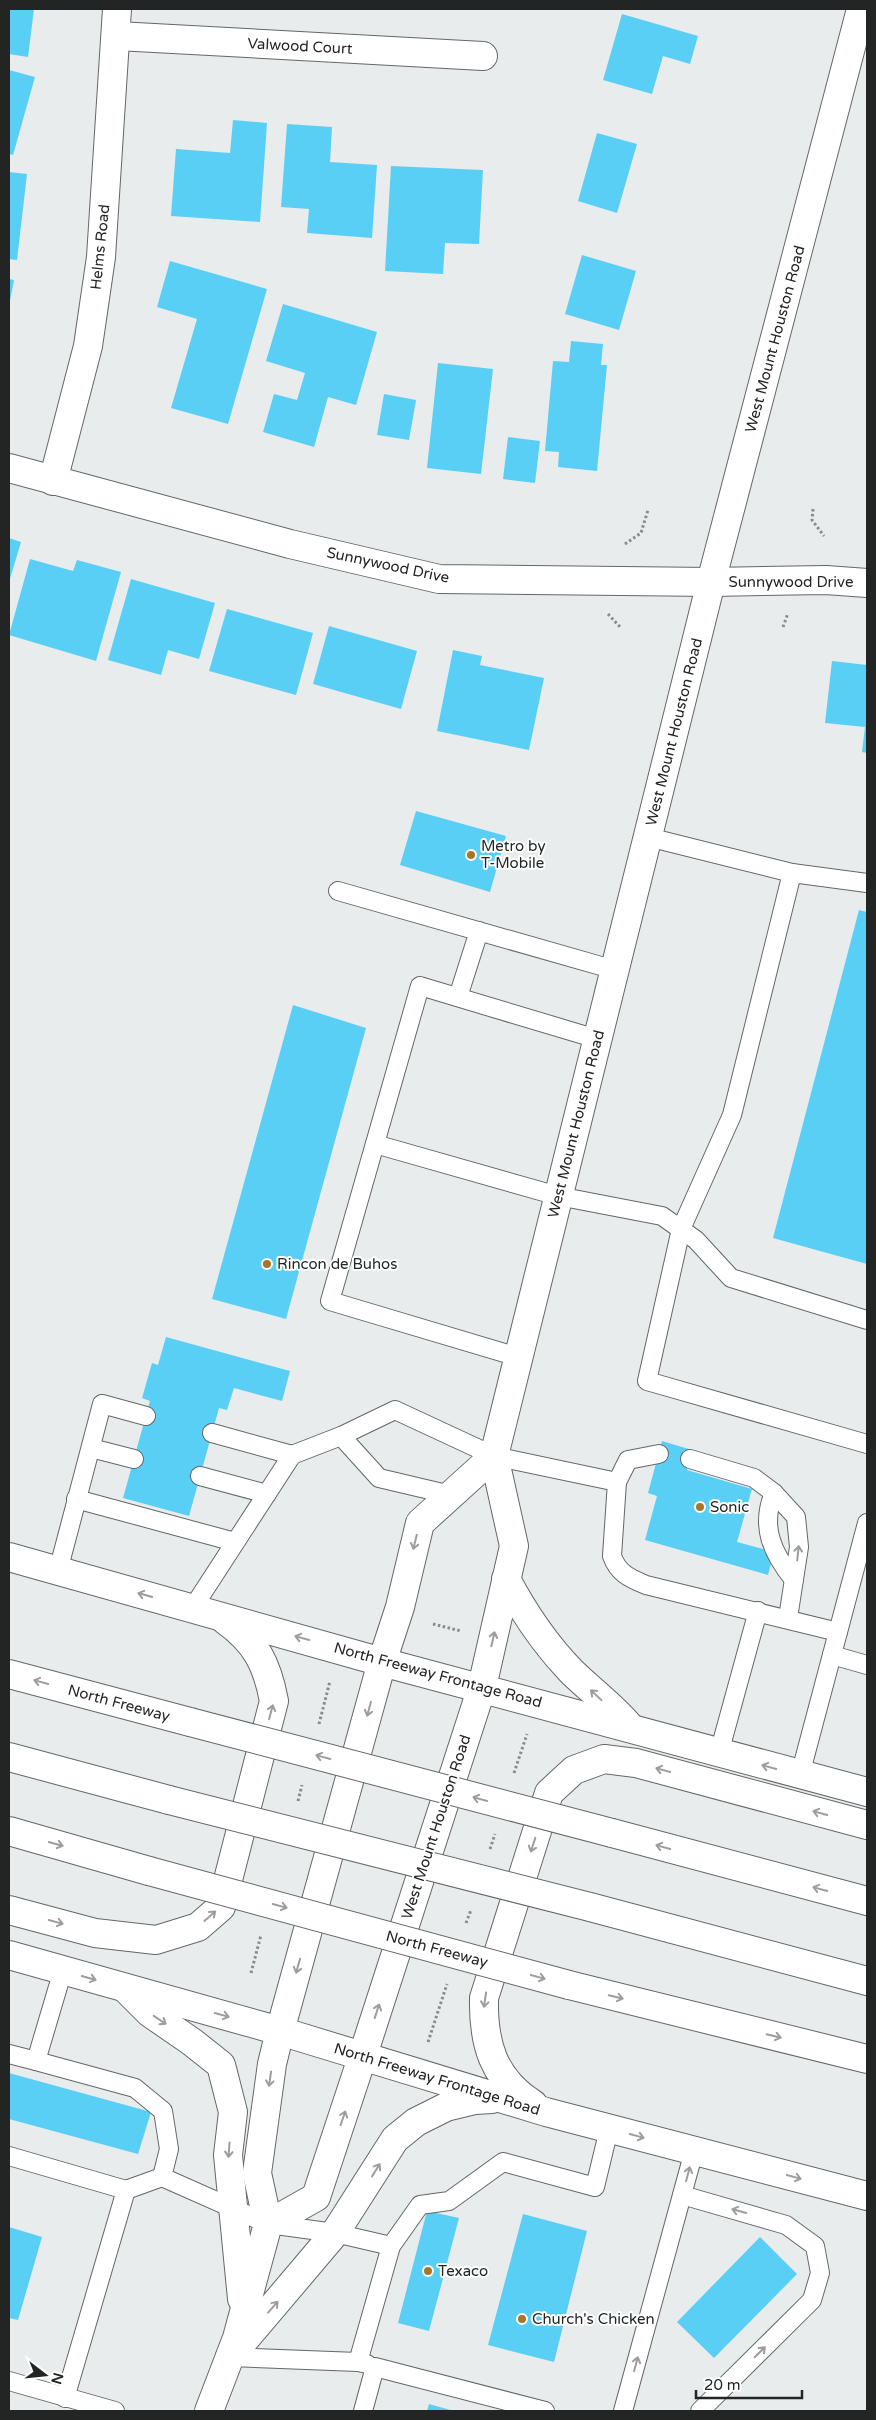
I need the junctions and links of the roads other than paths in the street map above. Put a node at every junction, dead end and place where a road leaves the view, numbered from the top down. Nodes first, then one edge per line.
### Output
1 (117, 9) edge
2 (861, 9) edge
3 (117, 36) junction
4 (483, 56) dead end
5 (9, 468) edge
6 (53, 481) junction
7 (711, 582) junction
8 (867, 583) edge
9 (648, 837) junction
10 (792, 873) junction
11 (867, 883) edge
12 (338, 891) dead end
13 (479, 931) junction
14 (615, 970) junction
15 (458, 997) junction
16 (597, 1039) junction
17 (375, 1144) junction
18 (558, 1196) junction
19 (681, 1229) junction
20 (867, 1320) edge
21 (518, 1358) junction
22 (146, 1416) dead end
23 (212, 1433) dead end
24 (341, 1436) junction
25 (867, 1444) edge
26 (90, 1448) junction
27 (659, 1454) dead end
28 (292, 1455) junction
29 (494, 1456) junction
30 (134, 1459) dead end
31 (690, 1459) dead end
32 (200, 1476) dead end
33 (617, 1482) junction
34 (774, 1493) junction
35 (267, 1494) junction
36 (451, 1495) junction
37 (76, 1499) junction
38 (867, 1523) edge
39 (236, 1542) junction
40 (9, 1557) edge
41 (58, 1571) junction
42 (506, 1579) junction
43 (794, 1580) junction
44 (192, 1609) junction
45 (758, 1611) junction
46 (221, 1617) junction
47 (788, 1618) junction
48 (838, 1632) junction
49 (832, 1655) junction
50 (382, 1662) junction
51 (867, 1665) edge
52 (9, 1674) edge
53 (482, 1687) junction
54 (631, 1729) junction
55 (719, 1753) junction
56 (9, 1756) edge
57 (800, 1775) junction
58 (867, 1792) edge
59 (867, 1825) edge
60 (9, 1831) edge
61 (867, 1901) edge
62 (9, 1910) edge
63 (9, 1955) edge
64 (62, 1970) junction
65 (867, 1981) edge
66 (124, 1987) junction
67 (280, 2031) junction
68 (9, 2054) edge
69 (362, 2058) junction
70 (867, 2059) edge
71 (36, 2061) junction
72 (506, 2099) junction
73 (546, 2112) junction
74 (609, 2129) junction
75 (694, 2151) junction
76 (9, 2156) edge
77 (162, 2177) junction
78 (126, 2190) junction
79 (682, 2195) junction
80 (867, 2196) edge
81 (233, 2208) junction
82 (268, 2224) junction
83 (335, 2233) junction
84 (391, 2246) junction
85 (244, 2317) junction
86 (230, 2357) junction
87 (358, 2362) junction
88 (375, 2367) junction
89 (9, 2381) edge
90 (65, 2398) junction
91 (115, 2411) edge
92 (209, 2411) edge
93 (362, 2411) edge
94 (545, 2411) edge
95 (623, 2411) edge
96 (700, 2411) edge

1 - 3 main road, Helms Road
2 - 7 main road, West Mount Houston Road
3 - 4 main road, Valwood Court
3 - 6 main road, Helms Road
5 - 6 main road, Sunnywood Drive
6 - 7 main road, Sunnywood Drive
7 - 8 main road, Sunnywood Drive
7 - 9 main road, West Mount Houston Road
9 - 10 lane
9 - 14 main road, West Mount Houston Road
10 - 11 lane
10 - 19 lane
12 - 13 lane
13 - 14 lane
13 - 15 lane
14 - 16 main road, West Mount Houston Road
15 - 16 lane
15 - 17 lane
16 - 18 main road, West Mount Houston Road
17 - 18 lane
17 - 21 lane
18 - 19 lane
18 - 21 main road, West Mount Houston Road
19 - 20 lane
19 - 25 lane
21 - 29 main road, West Mount Houston Road
22 - 26 lane
23 - 28 lane
24 - 28 lane
24 - 29 lane
24 - 36 lane
26 - 30 lane
26 - 37 lane
27 - 33 lane
28 - 35 lane
29 - 33 lane
29 - 36 main road
29 - 42 main road, West Mount Houston Road
31 - 34 lane
32 - 35 lane
33 - 45 lane
34 - 43 lane
43 -> 34 lane
35 - 39 lane
36 -> 50 main road
37 - 39 lane
37 - 41 lane
38 - 48 lane
39 - 44 lane
40 - 41 main road, North Freeway Frontage Road
44 -> 41 main road, North Freeway Frontage Road
53 -> 42 main road, West Mount Houston Road
54 -> 42 main road
43 - 47 lane
44 - 46 main road, North Freeway Frontage Road
45 - 47 lane
45 - 55 lane
50 -> 46 main road, North Freeway Frontage Road
62 -> 46 main road
47 - 48 lane
48 - 49 lane
49 - 51 lane
49 - 57 lane
50 - 53 main road, North Freeway Frontage Road
50 -> 67 main road
61 -> 52 main road, North Freeway, bridge
53 - 54 main road, North Freeway Frontage Road
69 -> 53 main road, West Mount Houston Road
54 - 55 main road, North Freeway Frontage Road
57 -> 55 main road, North Freeway Frontage Road
56 - 65 main road, bridge
57 - 58 main road, North Freeway Frontage Road
59 -> 73 main road
60 -> 70 main road, North Freeway, bridge
63 - 64 main road, North Freeway Frontage Road
64 -> 66 main road, North Freeway Frontage Road
64 - 71 lane
66 -> 67 main road, North Freeway Frontage Road
66 -> 81 main road
67 - 69 main road, North Freeway Frontage Road
67 -> 82 main road
68 - 71 lane
69 - 72 main road, North Freeway Frontage Road
82 -> 69 main road, West Mount Houston Road
71 - 77 lane
72 - 73 main road, North Freeway Frontage Road
83 -> 72 main road
73 - 74 main road, North Freeway Frontage Road
74 -> 75 main road, North Freeway Frontage Road
74 - 84 lane
79 -> 75 lane
75 -> 80 main road, North Freeway Frontage Road
76 - 78 lane
77 - 78 lane
77 - 81 lane
78 - 90 lane
95 -> 79 lane
96 -> 79 lane
81 - 82 lane
81 - 85 main road
82 - 83 lane
82 - 85 main road
83 - 84 lane
86 -> 83 main road
84 - 87 lane
85 - 86 main road
86 - 87 lane
86 - 92 main road
87 - 88 lane
88 - 93 lane
88 - 94 lane
89 - 90 lane
90 - 91 lane

